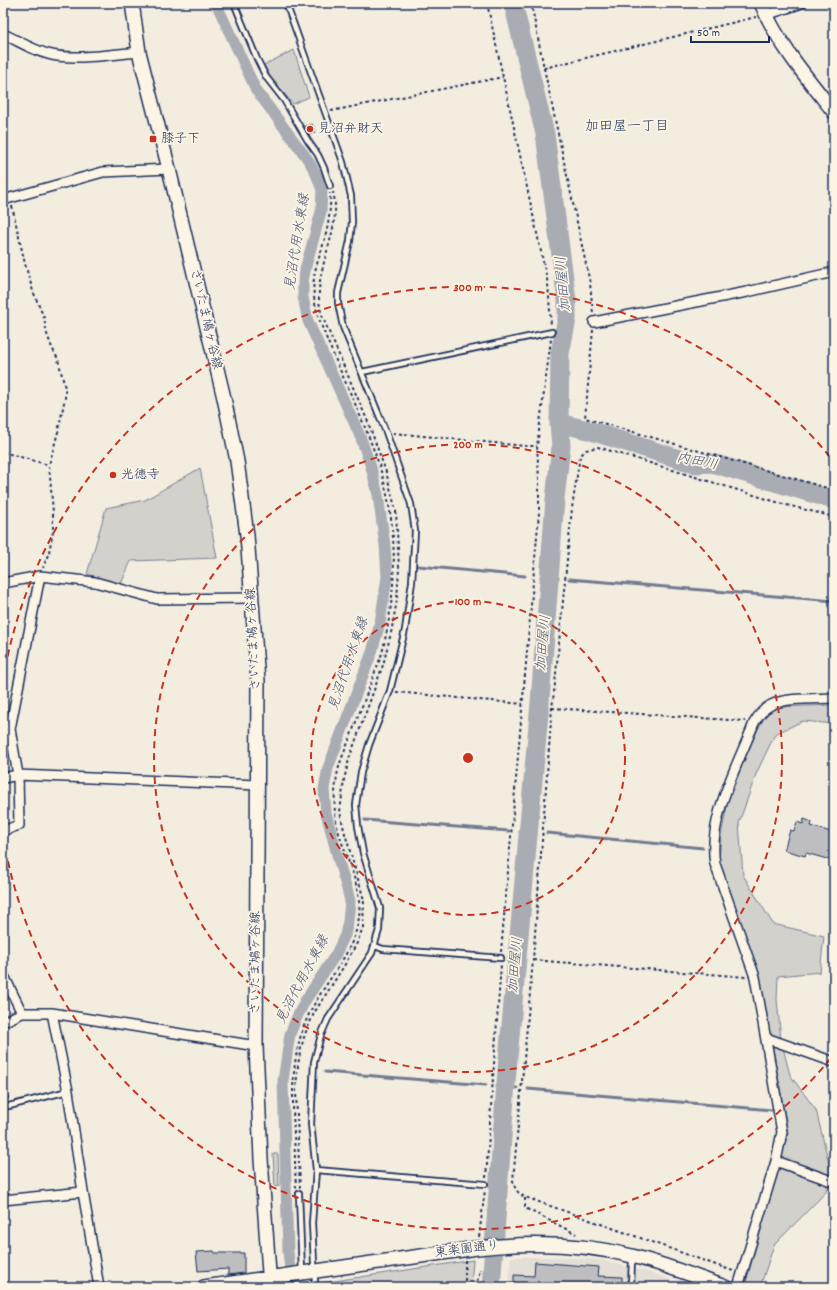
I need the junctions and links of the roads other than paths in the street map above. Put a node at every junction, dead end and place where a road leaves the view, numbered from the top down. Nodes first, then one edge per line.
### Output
1 (132, 3) edge
2 (234, 3) edge
3 (286, 3) edge
4 (802, 3) edge
5 (763, 9) edge
6 (3, 34) edge
7 (139, 52) junction
8 (834, 112) edge
9 (169, 169) junction
10 (330, 186) road end
11 (7, 199) edge
12 (834, 272) edge
13 (594, 322) road end
14 (552, 332) road end
15 (362, 372) junction
16 (40, 576) junction
17 (3, 583) edge
18 (252, 598) junction
19 (834, 698) edge
20 (18, 775) junction
21 (3, 778) edge
22 (258, 786) junction
23 (3, 831) edge
24 (375, 946) junction
25 (501, 958) road end
26 (3, 974) edge
27 (22, 1013) junction
28 (52, 1013) junction
29 (3, 1022) edge
30 (766, 1038) junction
31 (256, 1046) junction
32 (834, 1062) edge
33 (68, 1091) junction
34 (9, 1106) road end
35 (776, 1160) junction
36 (316, 1170) junction
37 (834, 1182) edge
38 (485, 1184) road end
39 (83, 1192) junction
40 (299, 1194) road end
41 (3, 1200) edge
42 (632, 1256) junction
43 (306, 1273) junction
44 (272, 1280) edge
45 (99, 1287) edge
46 (204, 1287) edge
47 (314, 1287) edge
48 (631, 1287) edge
49 (725, 1287) edge
50 (738, 1287) edge

1 - 7 main road, さいたま鳩ヶ谷線
2 - 10 lane
3 - 15 lane
4 - 5 street
5 - 8 main road
6 - 7 street
7 - 9 main road, さいたま鳩ヶ谷線
9 - 11 street
9 - 18 main road, さいたま鳩ヶ谷線
12 - 13 street
14 - 15 lane
15 - 24 lane
16 - 17 street
16 - 18 street
16 - 20 street
18 - 22 main road, さいたま鳩ヶ谷線
19 - 30 street
20 - 21 street
20 - 22 street
20 - 23 street
22 - 31 main road, さいたま鳩ヶ谷線
24 - 25 lane
24 - 36 lane
26 - 27 street
27 - 28 street
27 - 29 street
28 - 31 street
28 - 33 street
30 - 32 street
30 - 35 street
31 - 44 main road, さいたま鳩ヶ谷線
33 - 34 lane
33 - 39 street
35 - 37 street
35 - 50 street
36 - 38 lane
36 - 43 lane
39 - 41 street
39 - 45 street
40 - 43 lane
42 - 43 main road, 東楽園通り
42 - 48 lane
42 - 49 main road, 東楽園通り
43 - 44 main road, 東楽園通り
43 - 47 lane
44 - 46 main road, 東楽園通り

